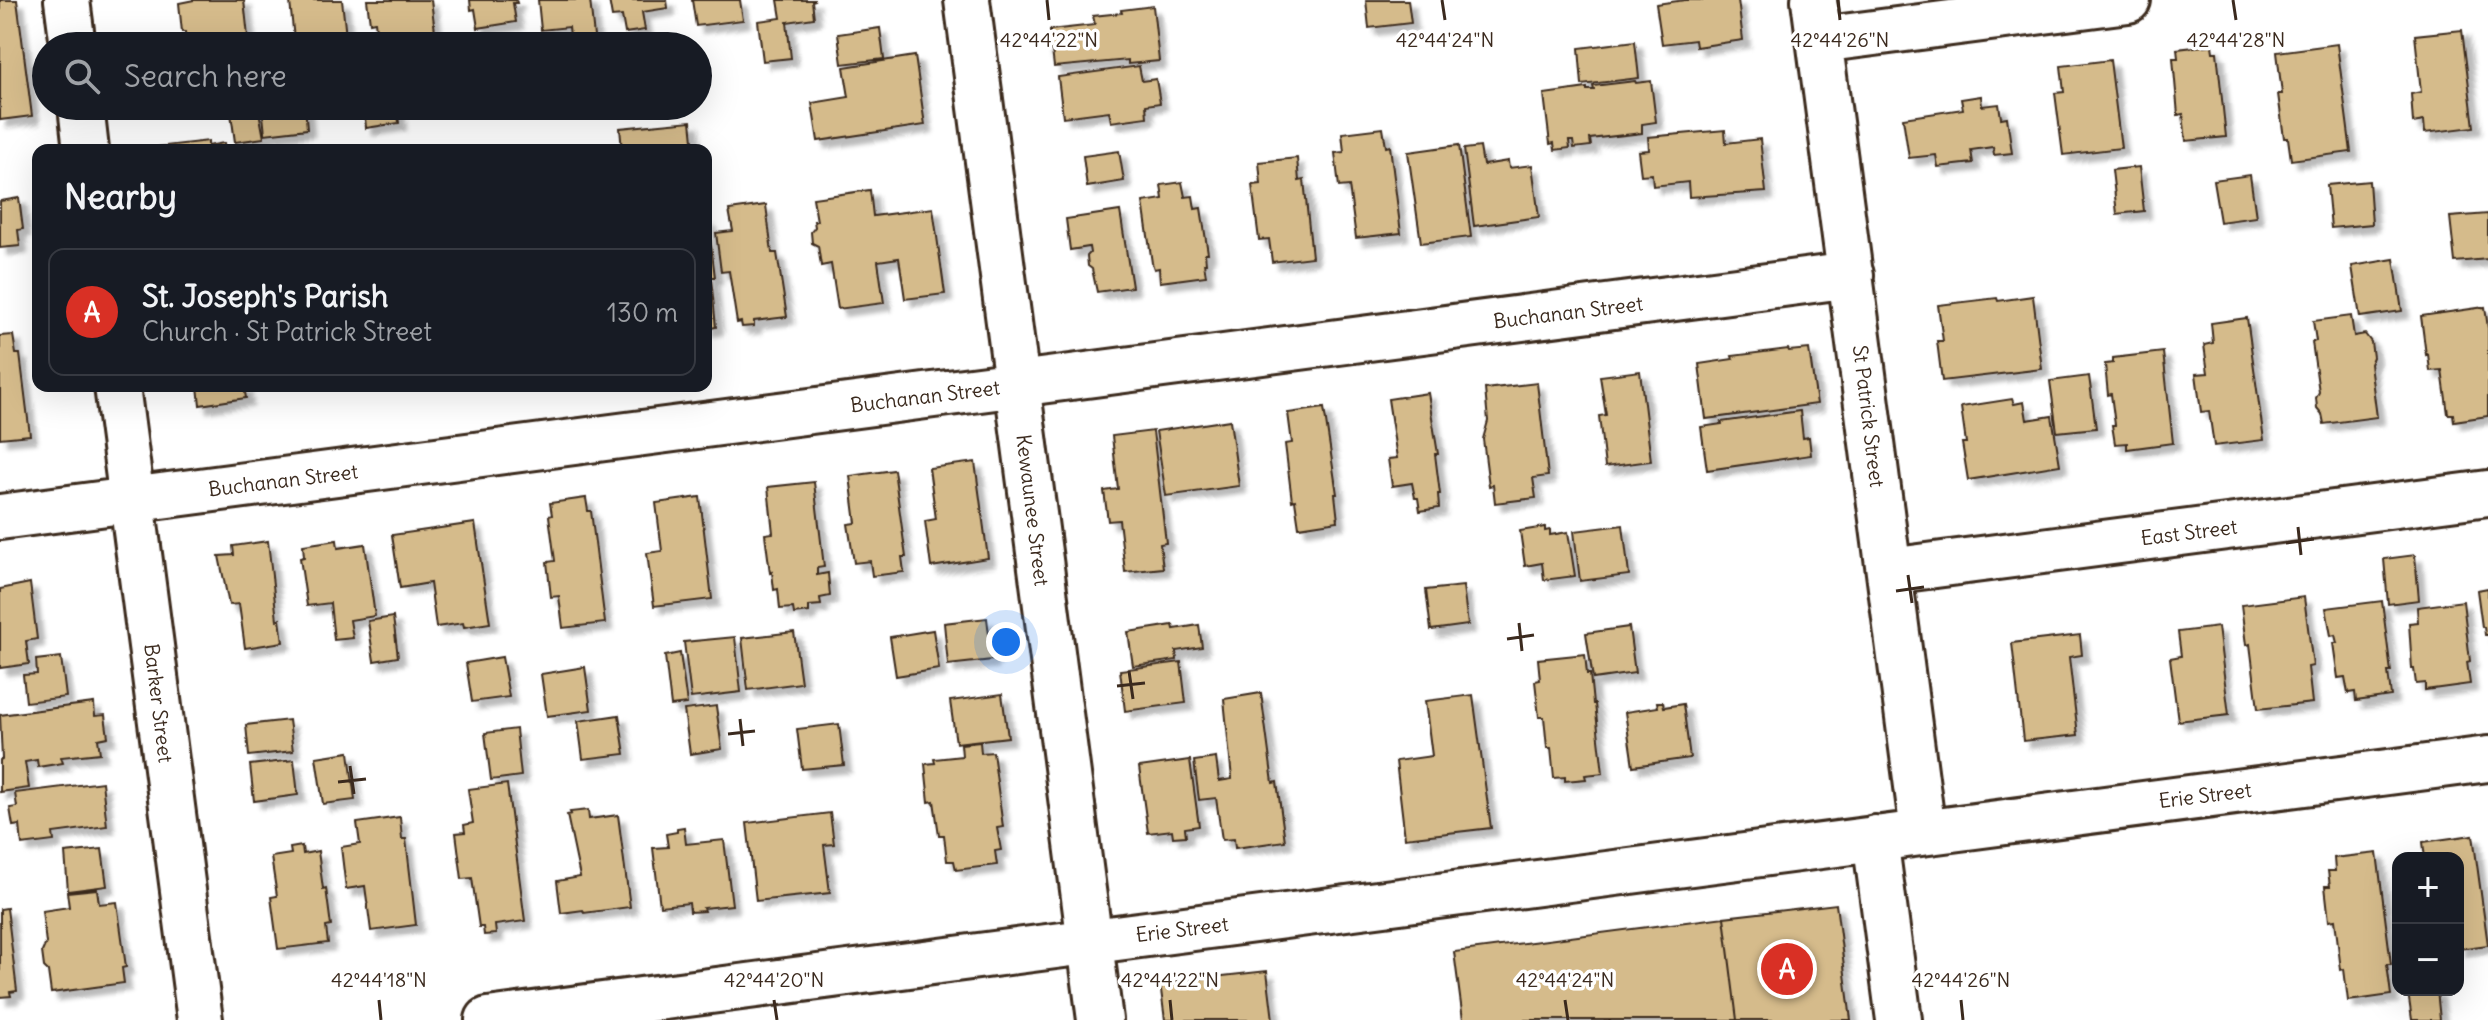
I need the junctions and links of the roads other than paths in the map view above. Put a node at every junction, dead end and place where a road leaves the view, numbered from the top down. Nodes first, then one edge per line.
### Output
1 (67, 0) edge
2 (967, 0) edge
3 (2128, 0) edge
4 (1817, 20) edge
5 (71, 32) edge
6 (83, 120) edge
7 (85, 144) edge
8 (1851, 275) junction
9 (1017, 384) junction
10 (118, 392) edge
11 (2488, 493) edge
12 (132, 499) junction
13 (0, 517) edge
14 (1889, 571) junction
15 (2488, 759) edge
16 (1923, 832) junction
17 (1875, 838) junction
18 (1090, 941) junction
19 (200, 1020) edge
20 (488, 1020) edge
21 (1100, 1020) edge
22 (1899, 1020) edge

1 - 5 street
2 - 9 street, Kewaunee Street
3 - 4 street
4 - 8 street, St Patrick Street
6 - 7 street
8 - 9 street, Buchanan Street
8 - 14 street, St Patrick Street
9 - 12 street, Buchanan Street
9 - 18 street, Kewaunee Street
10 - 12 street, Barker Street
11 - 14 street, East Street
12 - 13 street, Buchanan Street
12 - 19 street, Barker Street
14 - 16 street, St Patrick Street
15 - 16 street, Erie Street
16 - 17 street, Erie Street
17 - 18 street, Erie Street
17 - 22 street
18 - 20 street, Erie Street
18 - 21 street, Kewaunee Street

